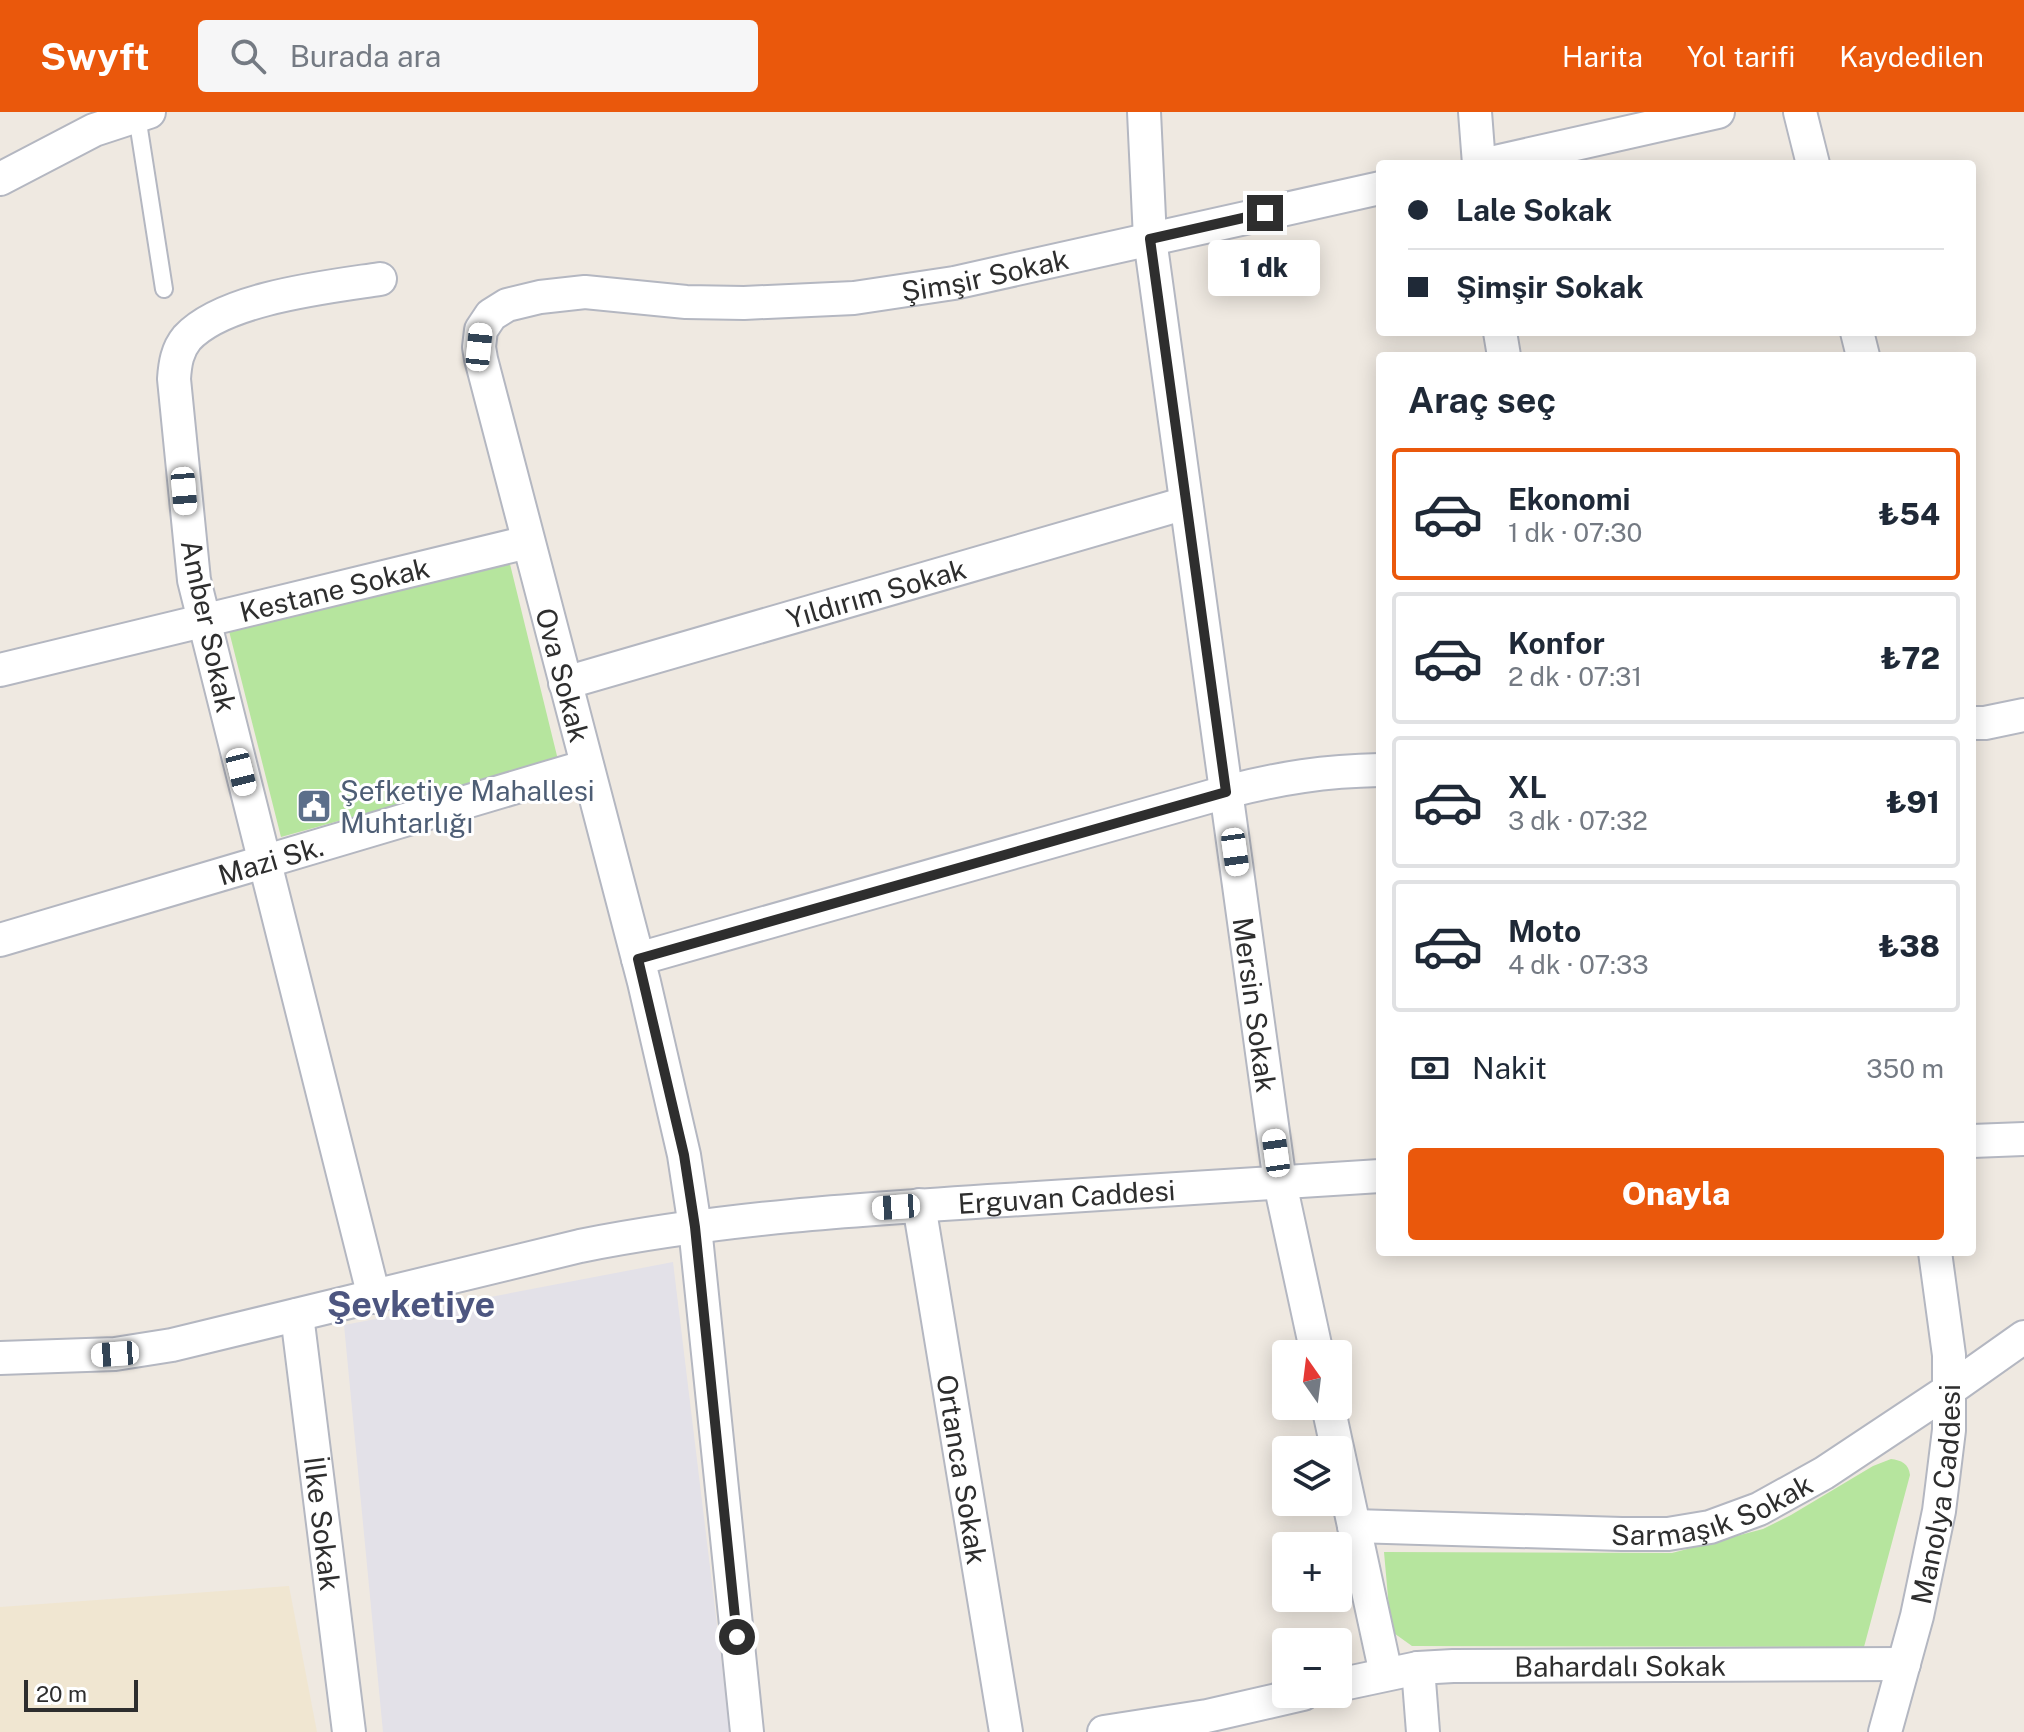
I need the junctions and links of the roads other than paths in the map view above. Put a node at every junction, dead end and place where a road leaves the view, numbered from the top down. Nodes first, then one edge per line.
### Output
1 (1144, 112) edge
2 (1475, 112) edge
3 (1718, 112) edge
4 (1800, 112) edge
5 (143, 114) edge
6 (1479, 160) edge
7 (1504, 160) edge
8 (1812, 160) edge
9 (0, 179) edge
10 (1376, 189) edge
11 (1150, 239) junction
12 (380, 279) dead end
13 (164, 289) dead end
14 (585, 292) joint
15 (1186, 503) junction
16 (528, 542) junction
17 (203, 621) junction
18 (0, 670) edge
19 (565, 683) junction
20 (2024, 715) edge
21 (1976, 723) edge
22 (587, 766) junction
23 (1376, 770) edge
24 (1226, 792) junction
25 (264, 862) junction
26 (0, 940) edge
27 (638, 959) junction
28 (2024, 1139) edge
29 (1976, 1141) edge
30 (1376, 1176) edge
31 (1280, 1183) junction
32 (919, 1205) junction
33 (695, 1227) junction
34 (1936, 1256) edge
35 (374, 1297) junction
36 (297, 1315) junction
37 (2024, 1337) edge
38 (1314, 1340) edge
39 (0, 1358) edge
40 (1949, 1390) junction
41 (1331, 1420) edge
42 (1354, 1526) junction
43 (1904, 1664) junction
44 (1418, 1668) junction
45 (1386, 1674) junction
46 (1352, 1682) edge
47 (1272, 1701) edge
48 (1164, 1728) edge
49 (349, 1732) edge
50 (747, 1732) edge
51 (1006, 1732) edge
52 (1104, 1732) edge
53 (1423, 1732) edge
54 (1885, 1732) edge

1 - 11 street, Mersin Sokak
2 - 6 street
3 - 7 street
4 - 8 street
5 - 9 street
5 - 13 lane
10 - 11 street, Şimşir Sokak
11 - 14 street, Şimşir Sokak
11 - 15 street, Mersin Sokak
12 - 17 street, Amber Sokak
14 - 16 street, Ova Sokak
15 - 19 street, Yıldırım Sokak
15 - 24 street, Mersin Sokak
16 - 17 street, Kestane Sokak
16 - 19 street, Ova Sokak
17 - 18 street, Kestane Sokak
17 - 25 street, Amber Sokak
19 - 22 street, Ova Sokak
20 - 21 street
22 - 25 street, Mazi Sk.
22 - 27 street, Ova Sokak
23 - 24 street
24 - 27 street
24 - 31 street, Mersin Sokak
25 - 26 street, Mazi Sk.
25 - 35 street, Amber Sokak
27 - 33 street, Ova Sokak
28 - 29 street
30 - 31 street, Erguvan Caddesi
31 - 32 street, Erguvan Caddesi
31 - 38 street, Mersin Sokak
32 - 33 street, Erguvan Caddesi
32 - 51 street, Ortanca Sokak
33 - 35 street, Erguvan Caddesi
33 - 50 street, Ova Sokak
34 - 40 street, Manolya Caddesi
35 - 36 street, Erguvan Caddesi
36 - 39 street, Erguvan Caddesi
36 - 49 street, İlke Sokak
37 - 40 street, Sarmaşık Sokak
40 - 42 street, Sarmaşık Sokak
40 - 43 street, Manolya Caddesi
41 - 42 street
42 - 45 street
43 - 44 street, Bahardalı Sokak
43 - 54 street, Manolya Caddesi
44 - 45 street, Bahardalı Sokak
44 - 53 street
45 - 46 street, Bahardalı Sokak
47 - 48 street
48 - 52 street

